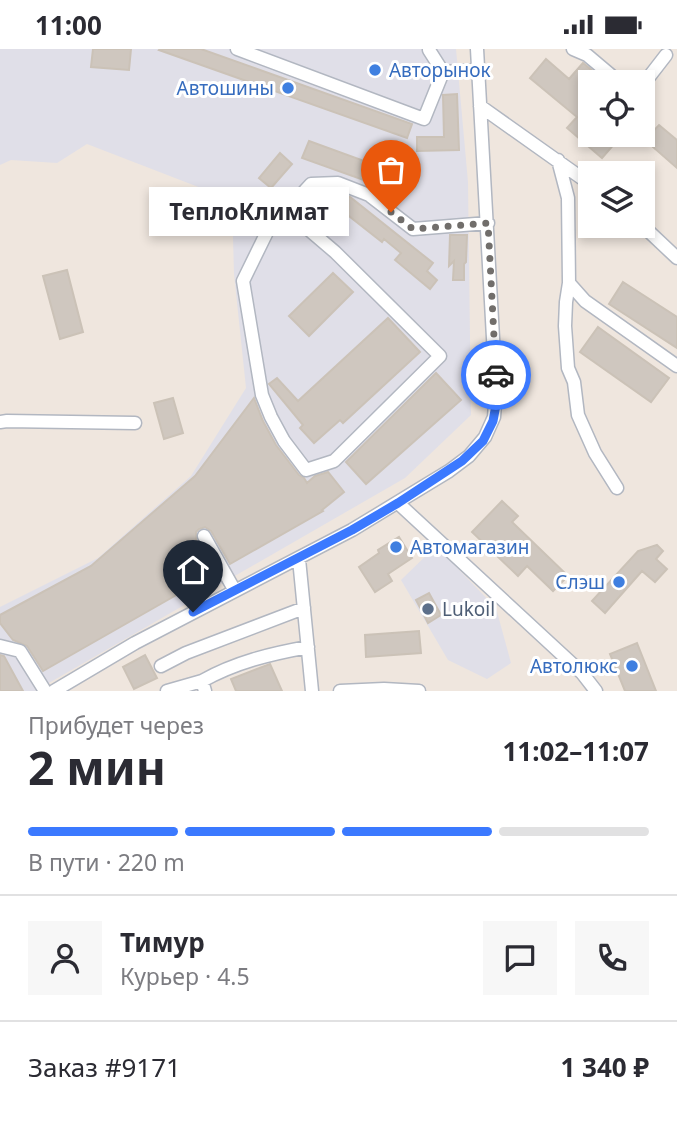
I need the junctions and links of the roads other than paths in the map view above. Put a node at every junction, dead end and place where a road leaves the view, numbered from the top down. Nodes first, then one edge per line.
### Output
1 (237, 49) edge
2 (477, 49) edge
3 (573, 49) edge
4 (429, 50) edge
5 (663, 52) edge
6 (677, 64) edge
7 (478, 70) junction
8 (605, 70) edge
9 (652, 70) edge
10 (443, 72) junction
11 (480, 106) junction
12 (558, 160) junction
13 (578, 175) edge
14 (287, 211) junction
15 (488, 223) junction
16 (655, 237) edge
17 (677, 258) edge
18 (569, 283) junction
19 (677, 366) edge
20 (0, 422) edge
21 (135, 423) dead end
22 (617, 488) dead end
23 (398, 503) junction
24 (204, 536) dead end
25 (299, 559) junction
26 (235, 591) junction
27 (304, 608) junction
28 (0, 646) edge
29 (308, 647) junction
30 (161, 666) dead end
31 (204, 686) edge
32 (46, 691) edge
33 (54, 691) edge
34 (167, 691) edge
35 (313, 691) edge
36 (340, 691) edge
37 (419, 691) edge
38 (596, 691) edge

1 - 10 street
2 - 7 street
3 - 8 street
4 - 10 street
5 - 6 street
5 - 9 street
7 - 10 street
7 - 11 street
11 - 12 street
11 - 15 street
12 - 13 street
12 - 18 street
14 - 14 street
14 - 15 street
15 - 23 street
16 - 17 street
18 - 19 street
18 - 22 street
20 - 21 street
23 - 25 street
23 - 38 street
24 - 26 street
25 - 26 street
25 - 27 street
26 - 33 street
27 - 29 street
27 - 30 street
28 - 32 street
29 - 31 street
29 - 35 street
31 - 34 street
36 - 37 street

